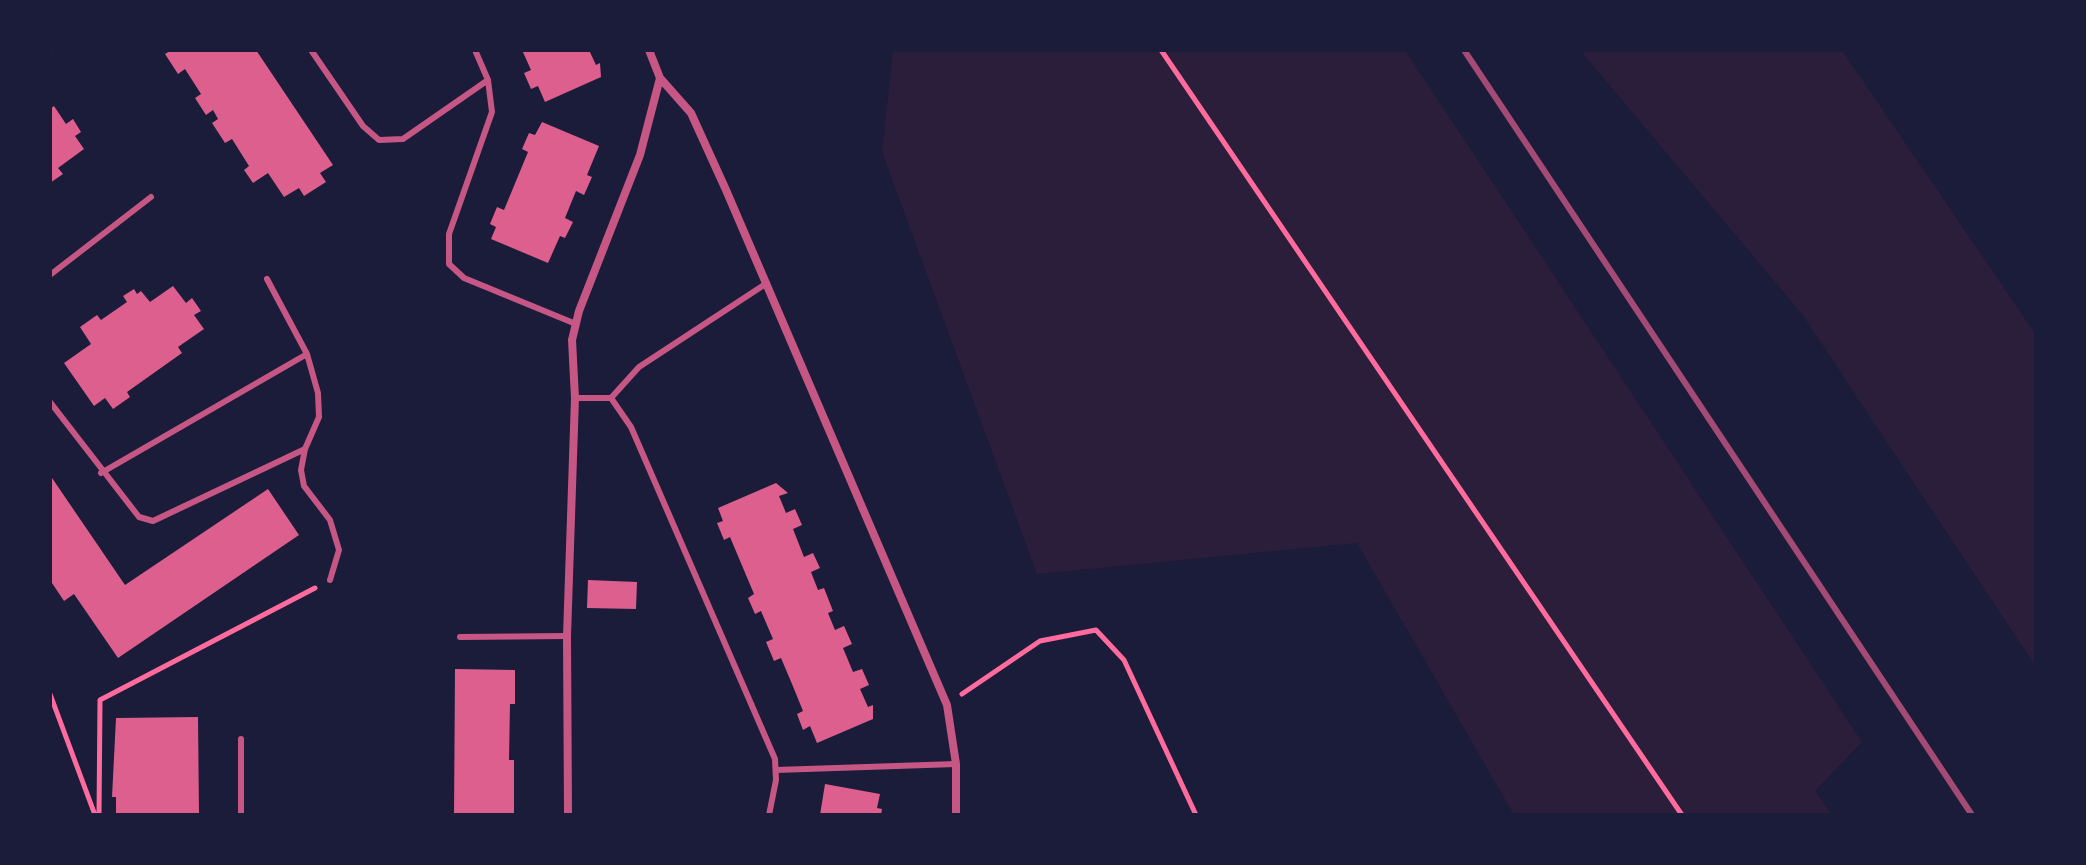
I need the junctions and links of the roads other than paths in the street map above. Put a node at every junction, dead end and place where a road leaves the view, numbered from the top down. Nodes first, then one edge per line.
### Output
1 (311, 50) edge
2 (475, 50) edge
3 (649, 50) edge
4 (660, 78) junction
5 (488, 80) junction
6 (151, 197) dead end
7 (50, 275) edge
8 (267, 279) dead end
9 (767, 283) junction
10 (576, 324) junction
11 (307, 354) junction
12 (575, 398) junction
13 (611, 398) junction
14 (50, 402) edge
15 (305, 449) junction
16 (101, 473) junction
17 (330, 580) road end
18 (567, 636) junction
19 (460, 637) dead end
20 (241, 739) dead end
21 (956, 764) junction
22 (776, 770) junction
23 (241, 815) edge
24 (568, 815) edge
25 (769, 815) edge
26 (956, 815) edge

1 - 5 lane
2 - 5 lane
3 - 4 street
4 - 9 street
4 - 10 street
5 - 10 lane
6 - 7 lane
8 - 11 lane
9 - 13 lane
9 - 21 street
10 - 12 street
11 - 15 lane
11 - 16 lane
12 - 13 lane
12 - 18 street
13 - 22 lane
14 - 16 lane
15 - 16 lane
15 - 17 lane
18 - 19 lane
18 - 24 street
20 - 23 lane
21 - 22 lane
21 - 26 street
22 - 25 lane

